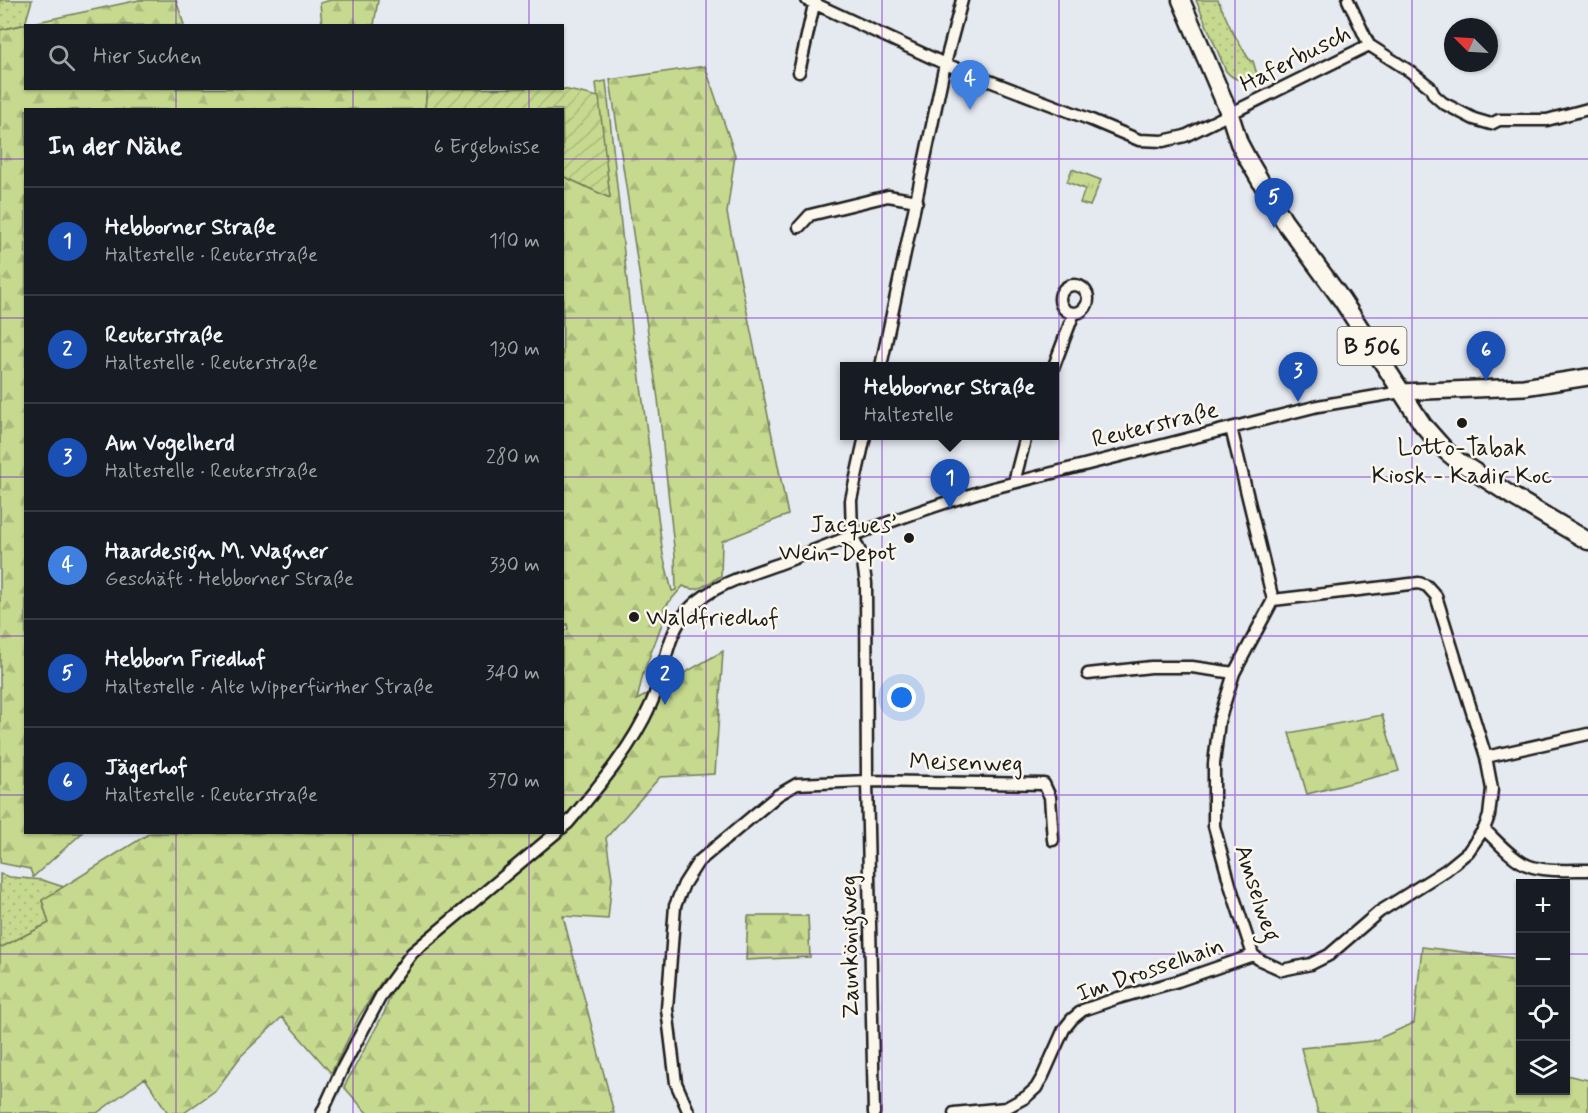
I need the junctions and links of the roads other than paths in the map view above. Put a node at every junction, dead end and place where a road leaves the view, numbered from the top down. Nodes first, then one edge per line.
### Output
1 (962, 0) edge
2 (1181, 0) edge
3 (1348, 0) edge
4 (812, 1) edge
5 (1369, 45) junction
6 (945, 64) junction
7 (799, 72) dead end
8 (1588, 109) edge
9 (1230, 116) junction
10 (917, 201) junction
11 (799, 226) dead end
12 (1074, 313) dead end
13 (882, 362) edge
14 (1056, 362) edge
15 (1588, 377) edge
16 (1401, 392) junction
17 (1231, 428) junction
18 (864, 440) edge
19 (1025, 440) edge
20 (1014, 482) junction
21 (852, 535) junction
22 (1588, 541) edge
23 (1273, 600) junction
24 (1234, 673) junction
25 (1088, 674) dead end
26 (1588, 734) edge
27 (1486, 758) junction
28 (867, 781) junction
29 (564, 826) edge
30 (1484, 829) junction
31 (555, 834) edge
32 (1053, 840) dead end
33 (1588, 870) edge
34 (1253, 955) junction
35 (1007, 1110) edge
36 (322, 1113) edge
37 (689, 1113) edge
38 (874, 1113) edge
39 (954, 1113) edge

1 - 6 street
2 - 9 main road, B 506
3 - 5 street, Haferbusch
4 - 6 street, Haferbusch
4 - 7 street
5 - 8 street
5 - 9 street, Haferbusch
6 - 9 street, Haferbusch
6 - 10 street
9 - 16 main road, B 506
10 - 11 street
10 - 13 street
12 - 14 street
15 - 16 street, Reuterstraße
16 - 17 street, Reuterstraße
16 - 22 main road, B 506
17 - 20 street, Reuterstraße
17 - 23 street
18 - 21 street
19 - 20 street
20 - 21 street, Reuterstraße
21 - 28 street, Zaunkönigweg
21 - 29 street, Reuterstraße
23 - 24 street, Amselweg
23 - 27 street, Amselweg
24 - 25 street
24 - 34 street, Amselweg
26 - 27 street
27 - 30 street, Amselweg
28 - 32 street, Meisenweg
28 - 37 street
28 - 38 street, Zaunkönigweg
30 - 33 street
30 - 34 street, Amselweg
31 - 36 street
34 - 35 street, Im Drosselhain
35 - 39 street

